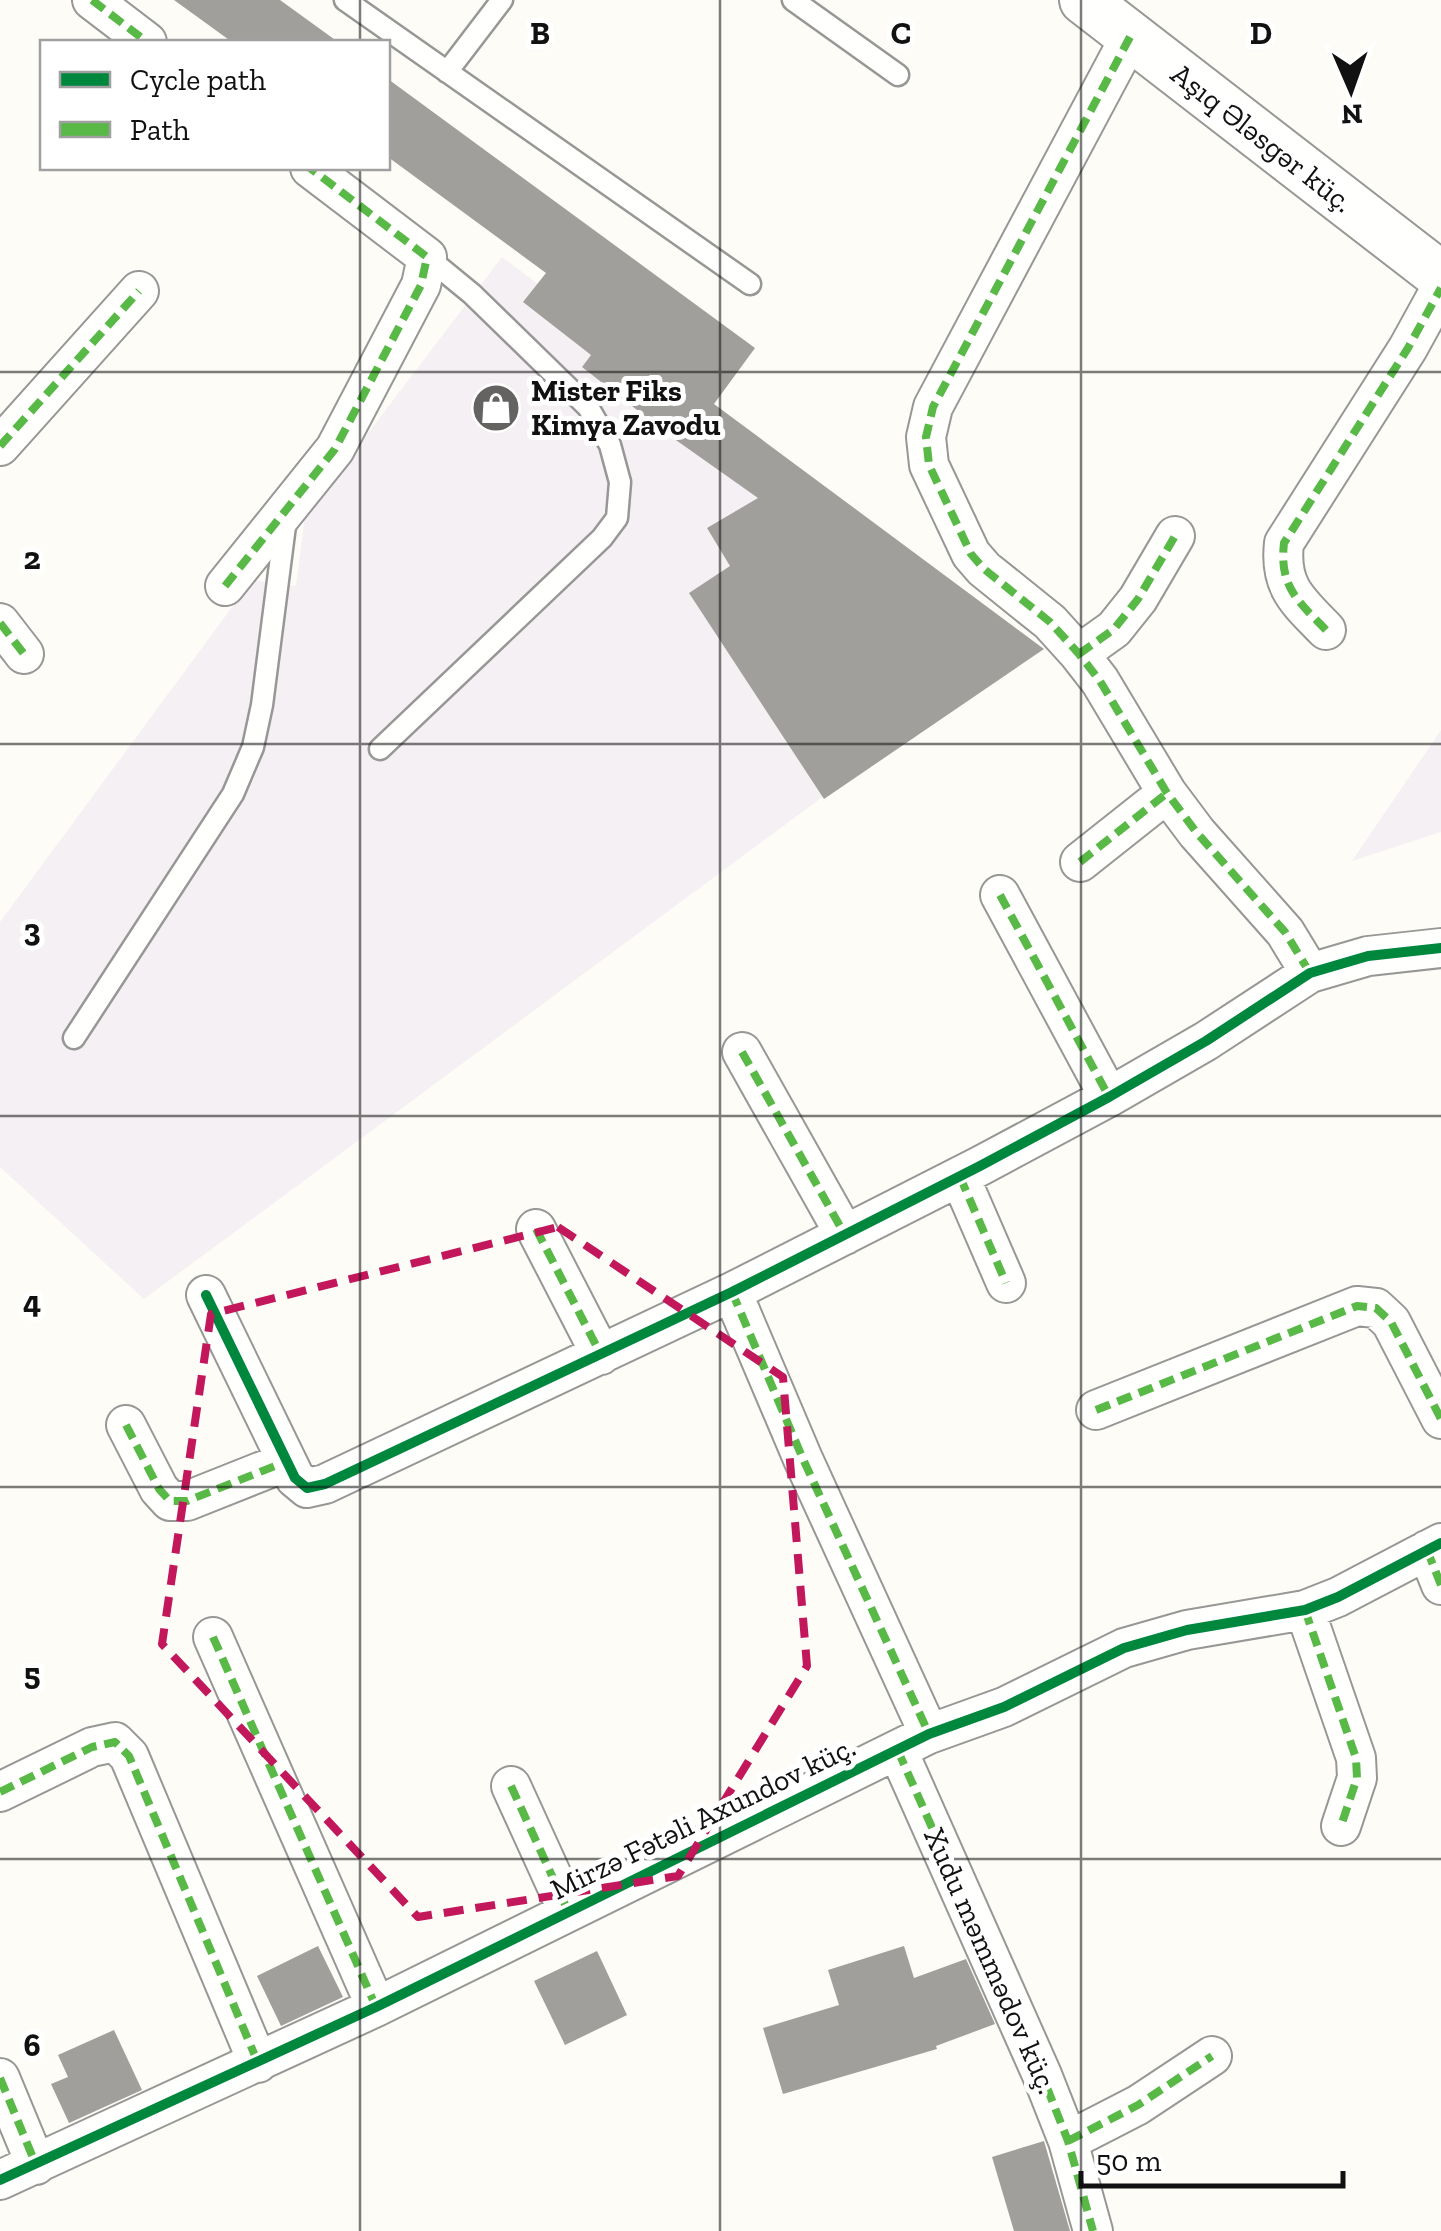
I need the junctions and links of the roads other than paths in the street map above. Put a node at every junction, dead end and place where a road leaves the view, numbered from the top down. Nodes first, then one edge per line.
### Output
1 (92, 0) edge
2 (345, 0) edge
3 (502, 0) edge
4 (792, 0) edge
5 (1084, 0) edge
6 (1130, 37) junction
7 (144, 40) edge
8 (447, 72) junction
9 (898, 75) dead end
10 (313, 170) edge
11 (427, 257) junction
12 (1441, 276) edge
13 (750, 284) dead end
14 (1441, 288) edge
15 (139, 291) dead end
16 (0, 446) edge
17 (287, 511) junction
18 (1174, 536) dead end
19 (226, 586) dead end
20 (0, 623) edge
21 (1326, 630) dead end
22 (24, 654) dead end
23 (1079, 654) junction
24 (380, 749) dead end
25 (1168, 793) junction
26 (1080, 862) dead end
27 (1000, 895) dead end
28 (1441, 948) edge
29 (1310, 973) junction
30 (74, 1038) dead end
31 (742, 1052) dead end
32 (1110, 1097) junction
33 (960, 1176) junction
34 (536, 1228) dead end
35 (845, 1235) junction
36 (1006, 1283) dead end
37 (732, 1292) junction
38 (206, 1295) dead end
39 (601, 1355) junction
40 (1096, 1410) dead end
41 (1441, 1419) edge
42 (126, 1425) dead end
43 (286, 1462) junction
44 (1436, 1559) edge
45 (1305, 1610) junction
46 (213, 1638) dead end
47 (914, 1742) junction
48 (510, 1786) dead end
49 (0, 1792) edge
50 (1341, 1826) dead end
51 (568, 1911) junction
52 (376, 2007) junction
53 (1212, 2056) dead end
54 (258, 2063) junction
55 (0, 2078) edge
56 (1068, 2141) junction
57 (36, 2166) junction
58 (0, 2180) edge
59 (1093, 2231) edge

1 - 7 street
2 - 8 lane
3 - 8 lane
4 - 9 lane
5 - 6 street, Aşıq Ələsgər küç.
6 - 12 street, Aşıq Ələsgər küç.
6 - 23 street
8 - 13 lane
10 - 11 street
11 - 17 street
11 - 24 lane
14 - 21 street
15 - 16 street
17 - 19 street
17 - 30 lane
18 - 23 street
20 - 22 street
23 - 25 street
25 - 26 street
25 - 29 street
27 - 32 street
28 - 29 street
29 - 32 street
31 - 35 street
32 - 33 street
33 - 35 street
33 - 36 street
34 - 39 street
35 - 37 street
37 - 39 street
37 - 47 street, Xudu məmmədov küç.
38 - 43 street
39 - 43 street
40 - 41 street
42 - 43 street
44 - 45 street, Mirzə Fətəli Axundov küç.
45 - 47 street, Mirzə Fətəli Axundov küç.
45 - 50 street
46 - 52 street
47 - 51 street, Mirzə Fətəli Axundov küç.
47 - 56 street, Xudu məmmədov küç.
48 - 51 street
49 - 54 street
51 - 52 street, Mirzə Fətəli Axundov küç.
52 - 54 street, Mirzə Fətəli Axundov küç.
53 - 56 street
54 - 57 street, Mirzə Fətəli Axundov küç.
55 - 57 street
56 - 59 street, Xudu məmmədov küç.
57 - 58 street, Mirzə Fətəli Axundov küç.

